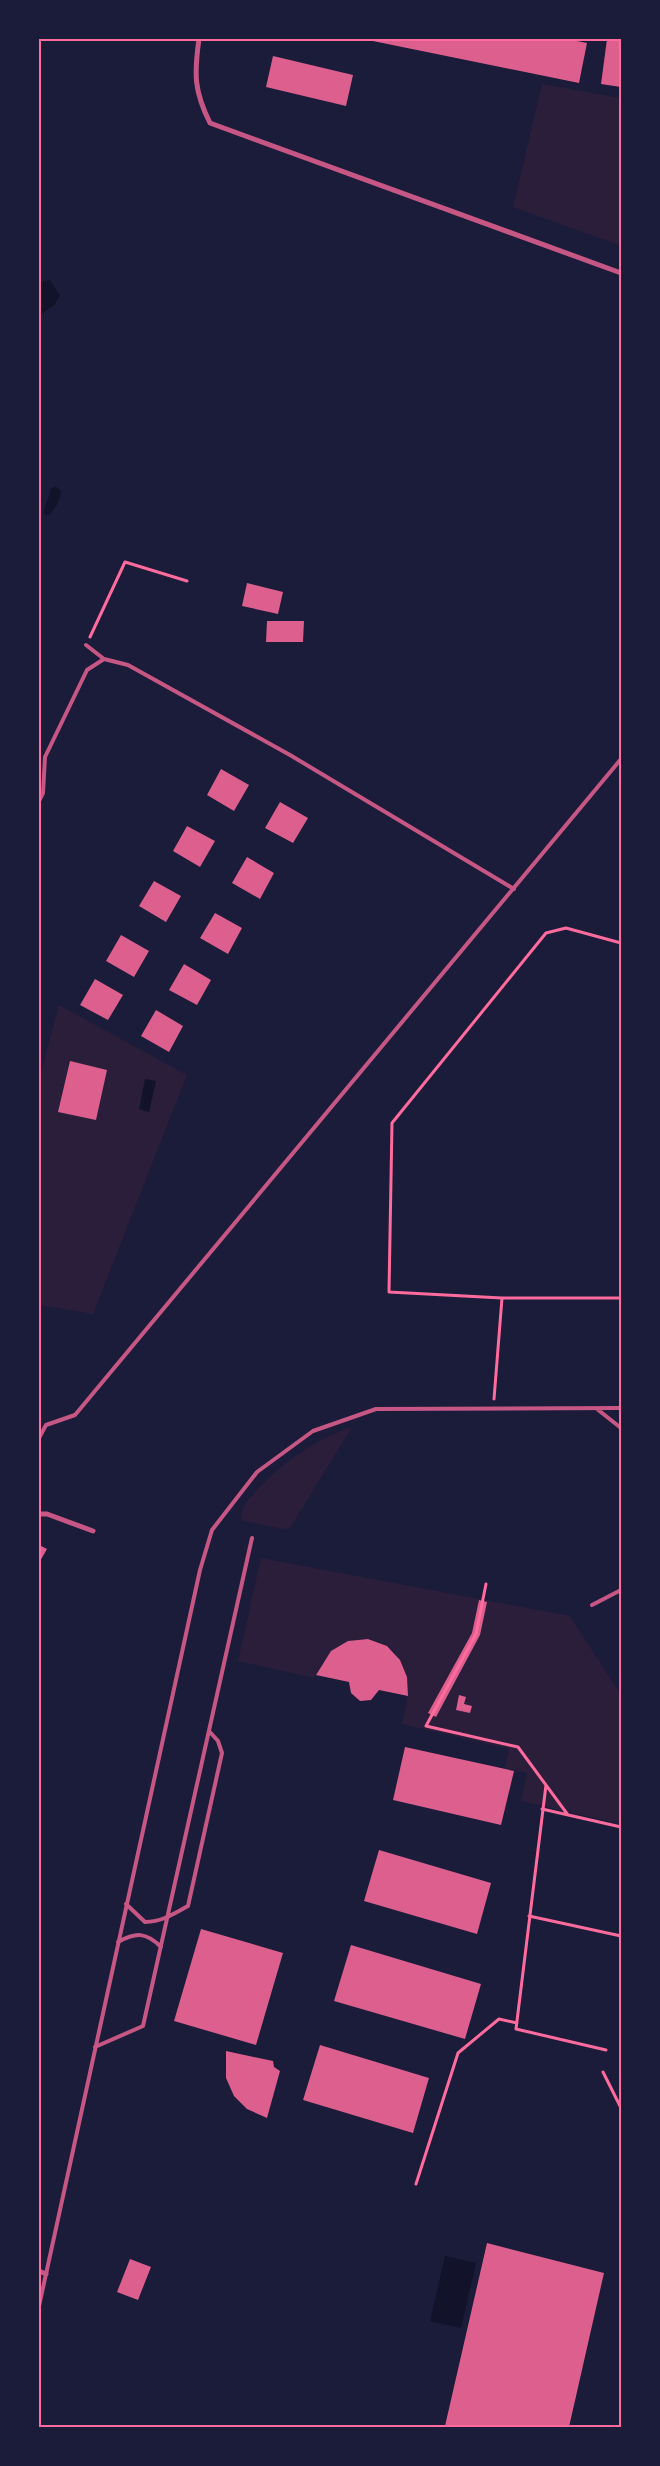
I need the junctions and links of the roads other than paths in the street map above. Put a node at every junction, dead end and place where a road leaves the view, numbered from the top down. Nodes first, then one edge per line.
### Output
1 (198, 39) edge
2 (621, 273) edge
3 (86, 646) road end
4 (104, 659) junction
5 (621, 759) edge
6 (39, 801) edge
7 (514, 889) junction
8 (596, 1408) junction
9 (621, 1408) edge
10 (39, 1423) edge
11 (46, 1425) junction
12 (621, 1428) edge
13 (39, 1438) edge
14 (39, 1514) edge
15 (93, 1531) dead end
16 (252, 1538) dead end
17 (621, 1590) edge
18 (592, 1605) dead end
19 (209, 1731) junction
20 (126, 1904) junction
21 (168, 1917) junction
22 (118, 1942) junction
23 (161, 1946) junction
24 (95, 2047) junction
25 (39, 2271) edge
26 (46, 2274) junction
27 (39, 2306) edge

1 - 2 street
3 - 4 lane
4 - 6 lane
4 - 7 lane
5 - 7 lane
7 - 11 lane
8 - 9 lane
8 - 12 lane
8 - 20 lane
10 - 11 lane
11 - 13 lane
14 - 15 street
16 - 19 lane
17 - 18 lane
19 - 21 lane
19 - 21 lane
20 - 21 lane
20 - 22 lane
21 - 23 lane
22 - 23 lane
22 - 24 lane
23 - 24 lane
24 - 26 lane
25 - 26 street
26 - 27 lane

